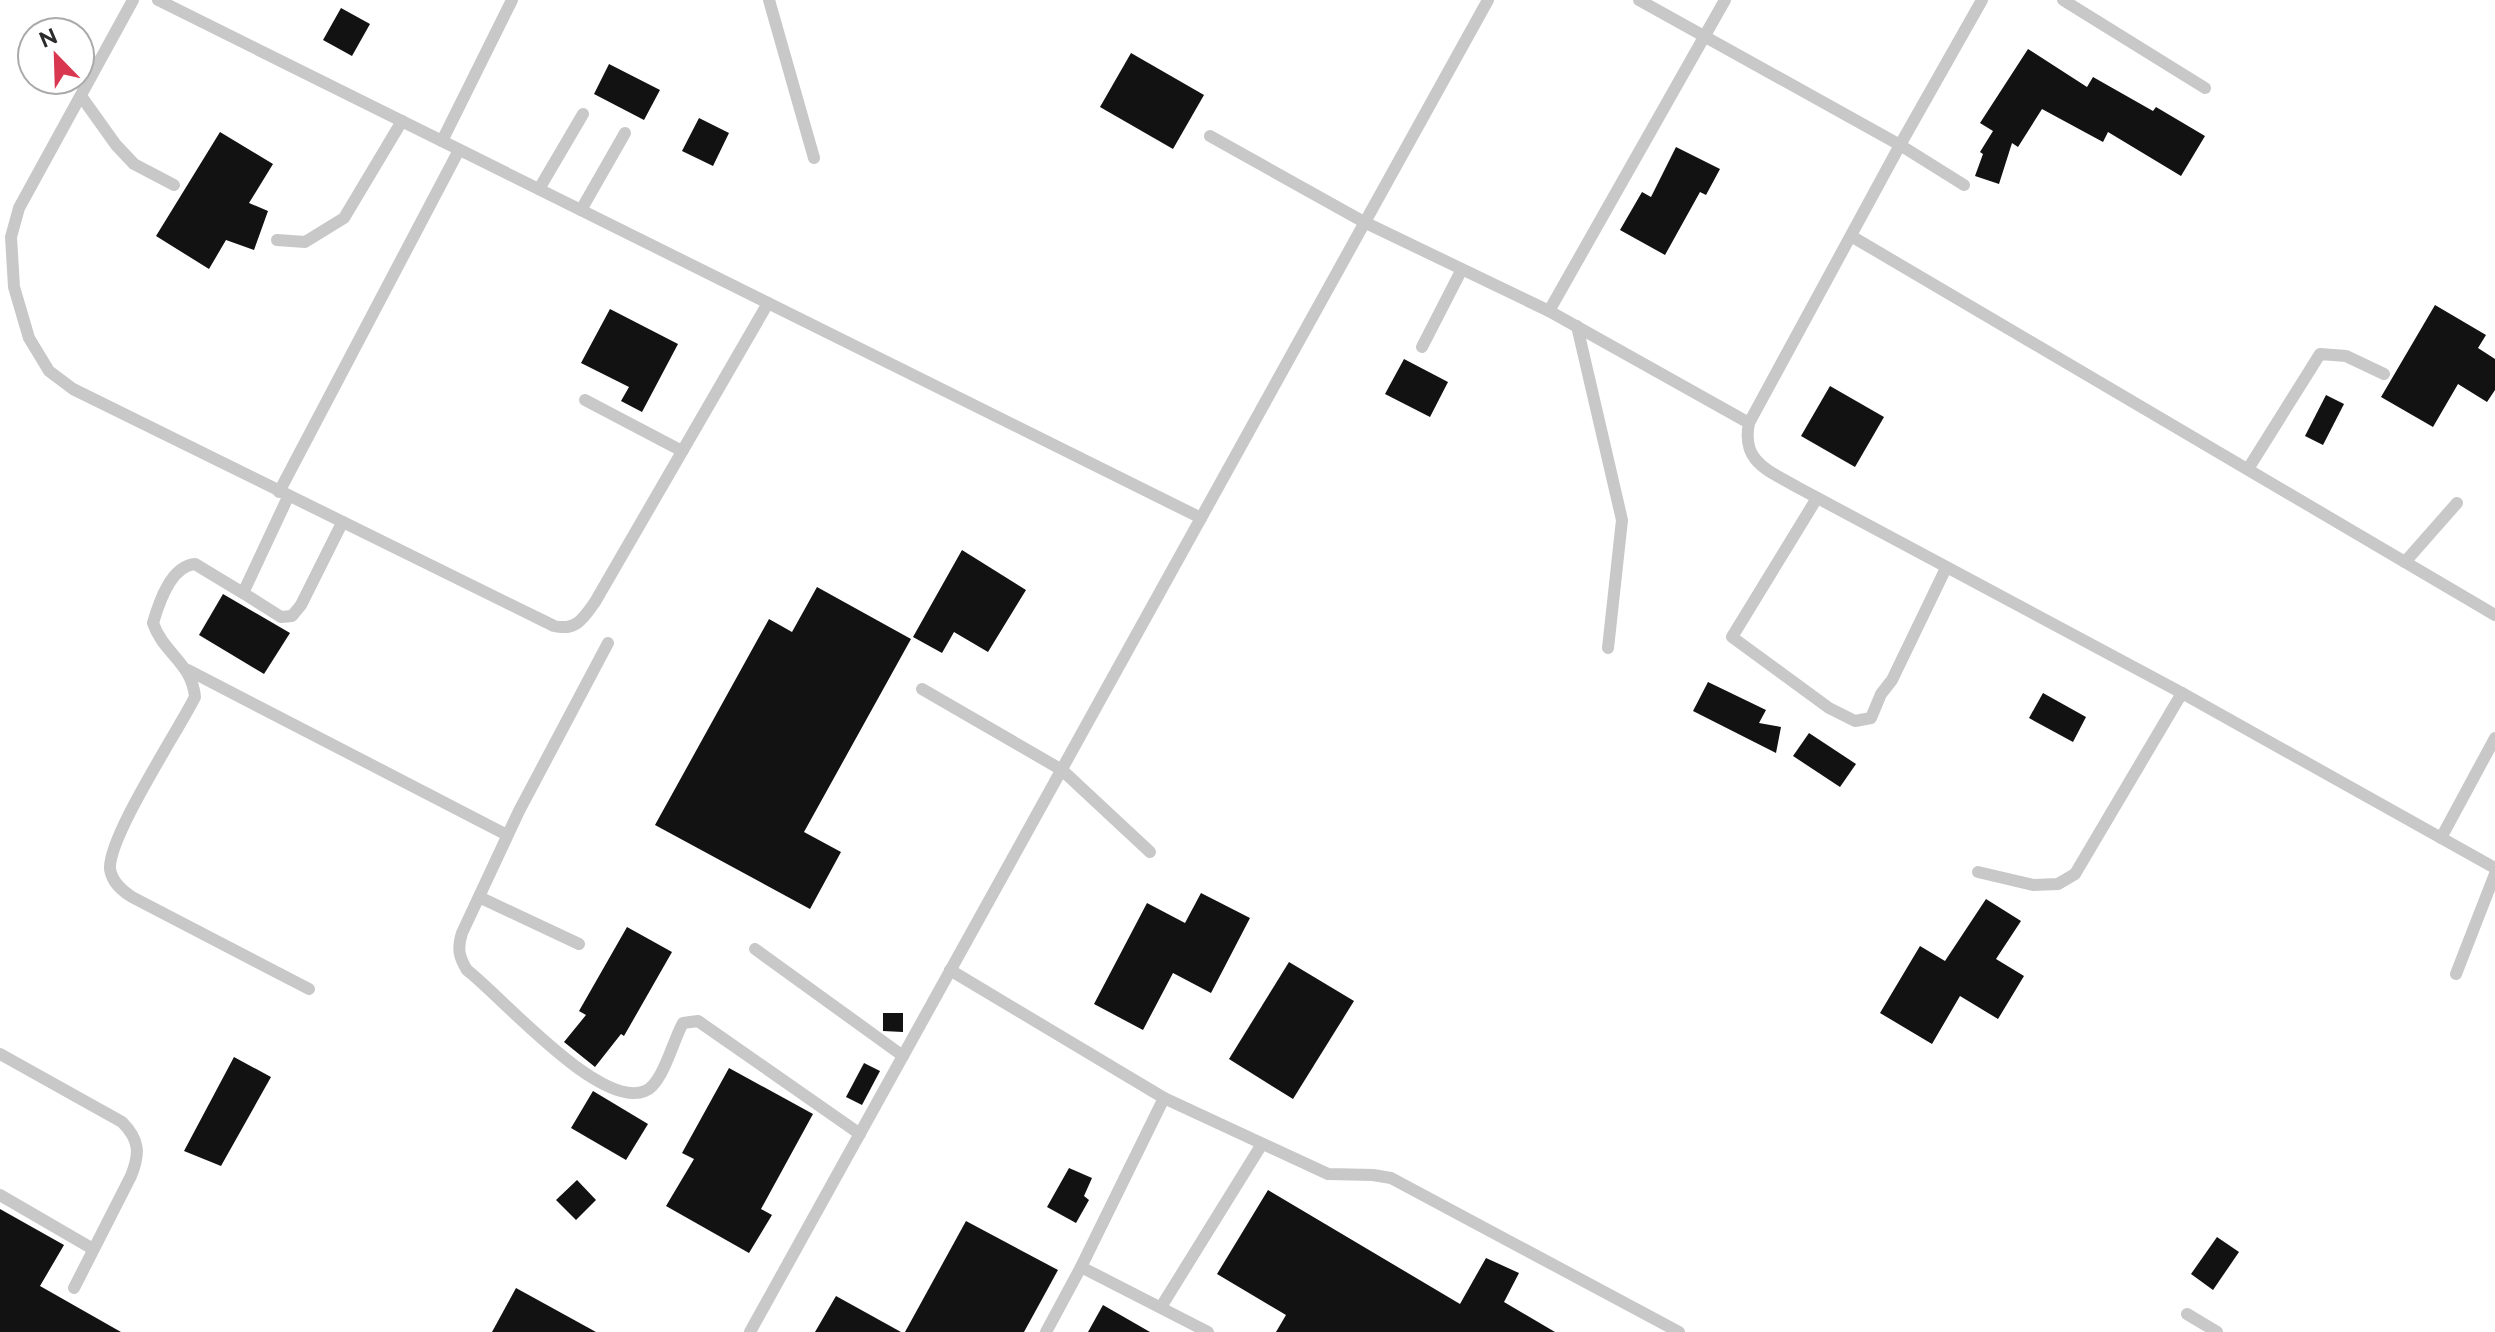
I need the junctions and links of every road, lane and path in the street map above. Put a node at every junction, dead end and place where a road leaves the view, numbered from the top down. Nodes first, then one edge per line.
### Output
1 (133, 0) edge
2 (158, 0) edge
3 (512, 0) edge
4 (769, 0) edge
5 (1488, 0) edge
6 (1639, 0) edge
7 (1725, 0) edge
8 (1982, 0) edge
9 (2063, 0) edge
10 (1704, 37) junction
11 (96, 68) edge
12 (2205, 88) dead end
13 (81, 96) joint
14 (583, 114) dead end
15 (402, 121) junction
16 (625, 133) dead end
17 (1210, 136) dead end
18 (442, 141) junction
19 (1900, 145) junction
20 (459, 150) junction
21 (814, 158) dead end
22 (174, 185) dead end
23 (1964, 185) dead end
24 (539, 189) junction
25 (581, 210) junction
26 (1364, 222) junction
27 (1851, 236) junction
28 (277, 240) dead end
29 (1461, 271) junction
30 (768, 303) junction
31 (1549, 311) junction
32 (1577, 326) junction
33 (1422, 347) dead end
34 (2384, 374) dead end
35 (585, 400) dead end
36 (1749, 423) junction
37 (682, 451) junction
38 (2248, 469) junction
39 (283, 495) junction
40 (1817, 498) junction
41 (2457, 503) dead end
42 (1201, 518) junction
43 (342, 523) junction
44 (2405, 562) junction
45 (1946, 568) junction
46 (243, 593) junction
47 (2495, 615) edge
48 (608, 643) dead end
49 (1608, 648) dead end
50 (188, 670) junction
51 (922, 689) dead end
52 (2182, 693) junction
53 (2495, 738) edge
54 (1062, 770) junction
55 (507, 835) junction
56 (2441, 838) junction
57 (1150, 852) dead end
58 (2495, 868) edge
59 (1978, 872) dead end
60 (2495, 874) edge
61 (479, 897) junction
62 (579, 944) dead end
63 (755, 949) dead end
64 (950, 970) junction
65 (2456, 974) dead end
66 (309, 989) dead end
67 (0, 1054) edge
68 (903, 1056) junction
69 (1164, 1098) junction
70 (860, 1134) junction
71 (1262, 1144) junction
72 (0, 1195) edge
73 (93, 1249) junction
74 (1081, 1267) junction
75 (74, 1288) dead end
76 (1161, 1307) junction
77 (2187, 1314) dead end
78 (750, 1332) edge
79 (1046, 1332) edge
80 (1208, 1332) edge
81 (1679, 1332) edge
82 (2217, 1332) edge

1 - 11 lane
2 - 15 lane
3 - 18 lane
4 - 21 lane
5 - 26 lane
6 - 10 lane
7 - 10 lane
8 - 19 lane
9 - 12 lane
10 - 19 lane
10 - 31 lane
13 - 22 lane
13 - 39 lane
14 - 24 lane
15 - 18 lane
15 - 28 lane
16 - 25 lane
17 - 26 lane
18 - 20 lane
19 - 23 lane
19 - 27 lane
20 - 24 lane
20 - 39 lane
24 - 25 lane
25 - 30 lane
26 - 29 lane
26 - 42 lane
27 - 36 lane
27 - 38 lane
29 - 31 lane
29 - 33 lane
30 - 37 lane
30 - 42 lane
31 - 32 lane
32 - 36 lane
32 - 49 lane
34 - 38 lane
35 - 37 lane
36 - 40 lane
37 - 43 lane
38 - 44 lane
39 - 43 lane
39 - 46 lane
40 - 45 lane
40 - 45 lane
41 - 44 lane
42 - 54 lane
43 - 46 lane
44 - 47 lane
45 - 52 lane
46 - 50 lane
48 - 55 lane
50 - 55 lane
50 - 66 lane
51 - 54 lane
52 - 56 lane
52 - 59 lane
53 - 56 lane
54 - 57 lane
54 - 64 lane
55 - 61 lane
56 - 58 lane
60 - 65 lane
61 - 62 lane
61 - 70 lane
63 - 68 lane
64 - 68 lane
64 - 69 lane
67 - 73 lane
68 - 70 lane
69 - 71 lane
69 - 74 lane
70 - 78 lane
71 - 76 lane
71 - 81 lane
72 - 73 lane
73 - 75 lane
74 - 76 lane
74 - 79 lane
76 - 80 lane
77 - 82 lane

